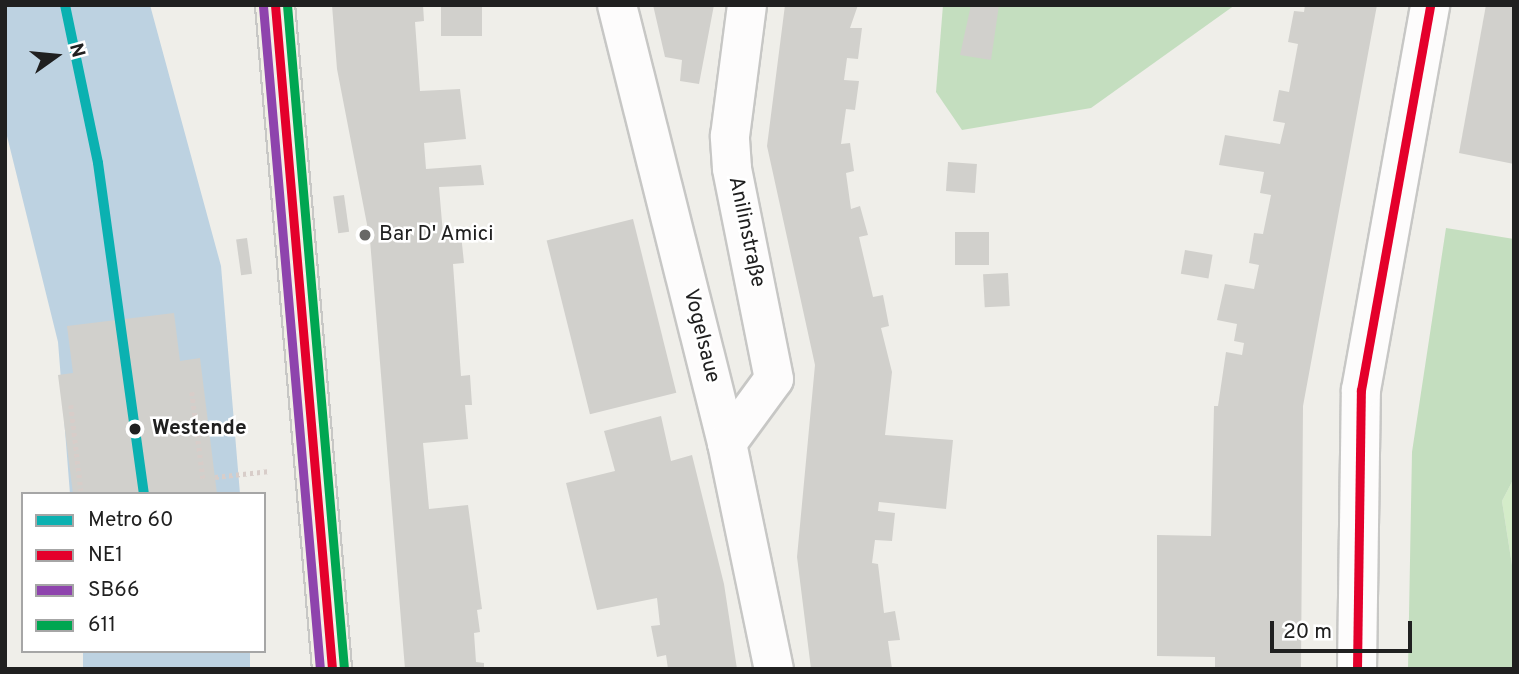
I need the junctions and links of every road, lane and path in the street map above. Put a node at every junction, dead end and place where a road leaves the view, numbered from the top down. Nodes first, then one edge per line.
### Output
1 (275, 5) edge
2 (617, 5) edge
3 (747, 5) edge
4 (1430, 5) edge
5 (192, 392) dead end
6 (71, 405) dead end
7 (727, 443) junction
8 (285, 470) dead end
9 (215, 477) dead end
10 (203, 478) dead end
11 (81, 490) dead end
12 (332, 669) edge
13 (774, 669) edge
14 (1357, 669) edge

1 - 12 main road
2 - 7 street, Vogelsaue
3 - 7 street, Anilinstraße
4 - 14 street
5 - 10 path
6 - 11 path
7 - 13 street, Vogelsaue
8 - 9 path

